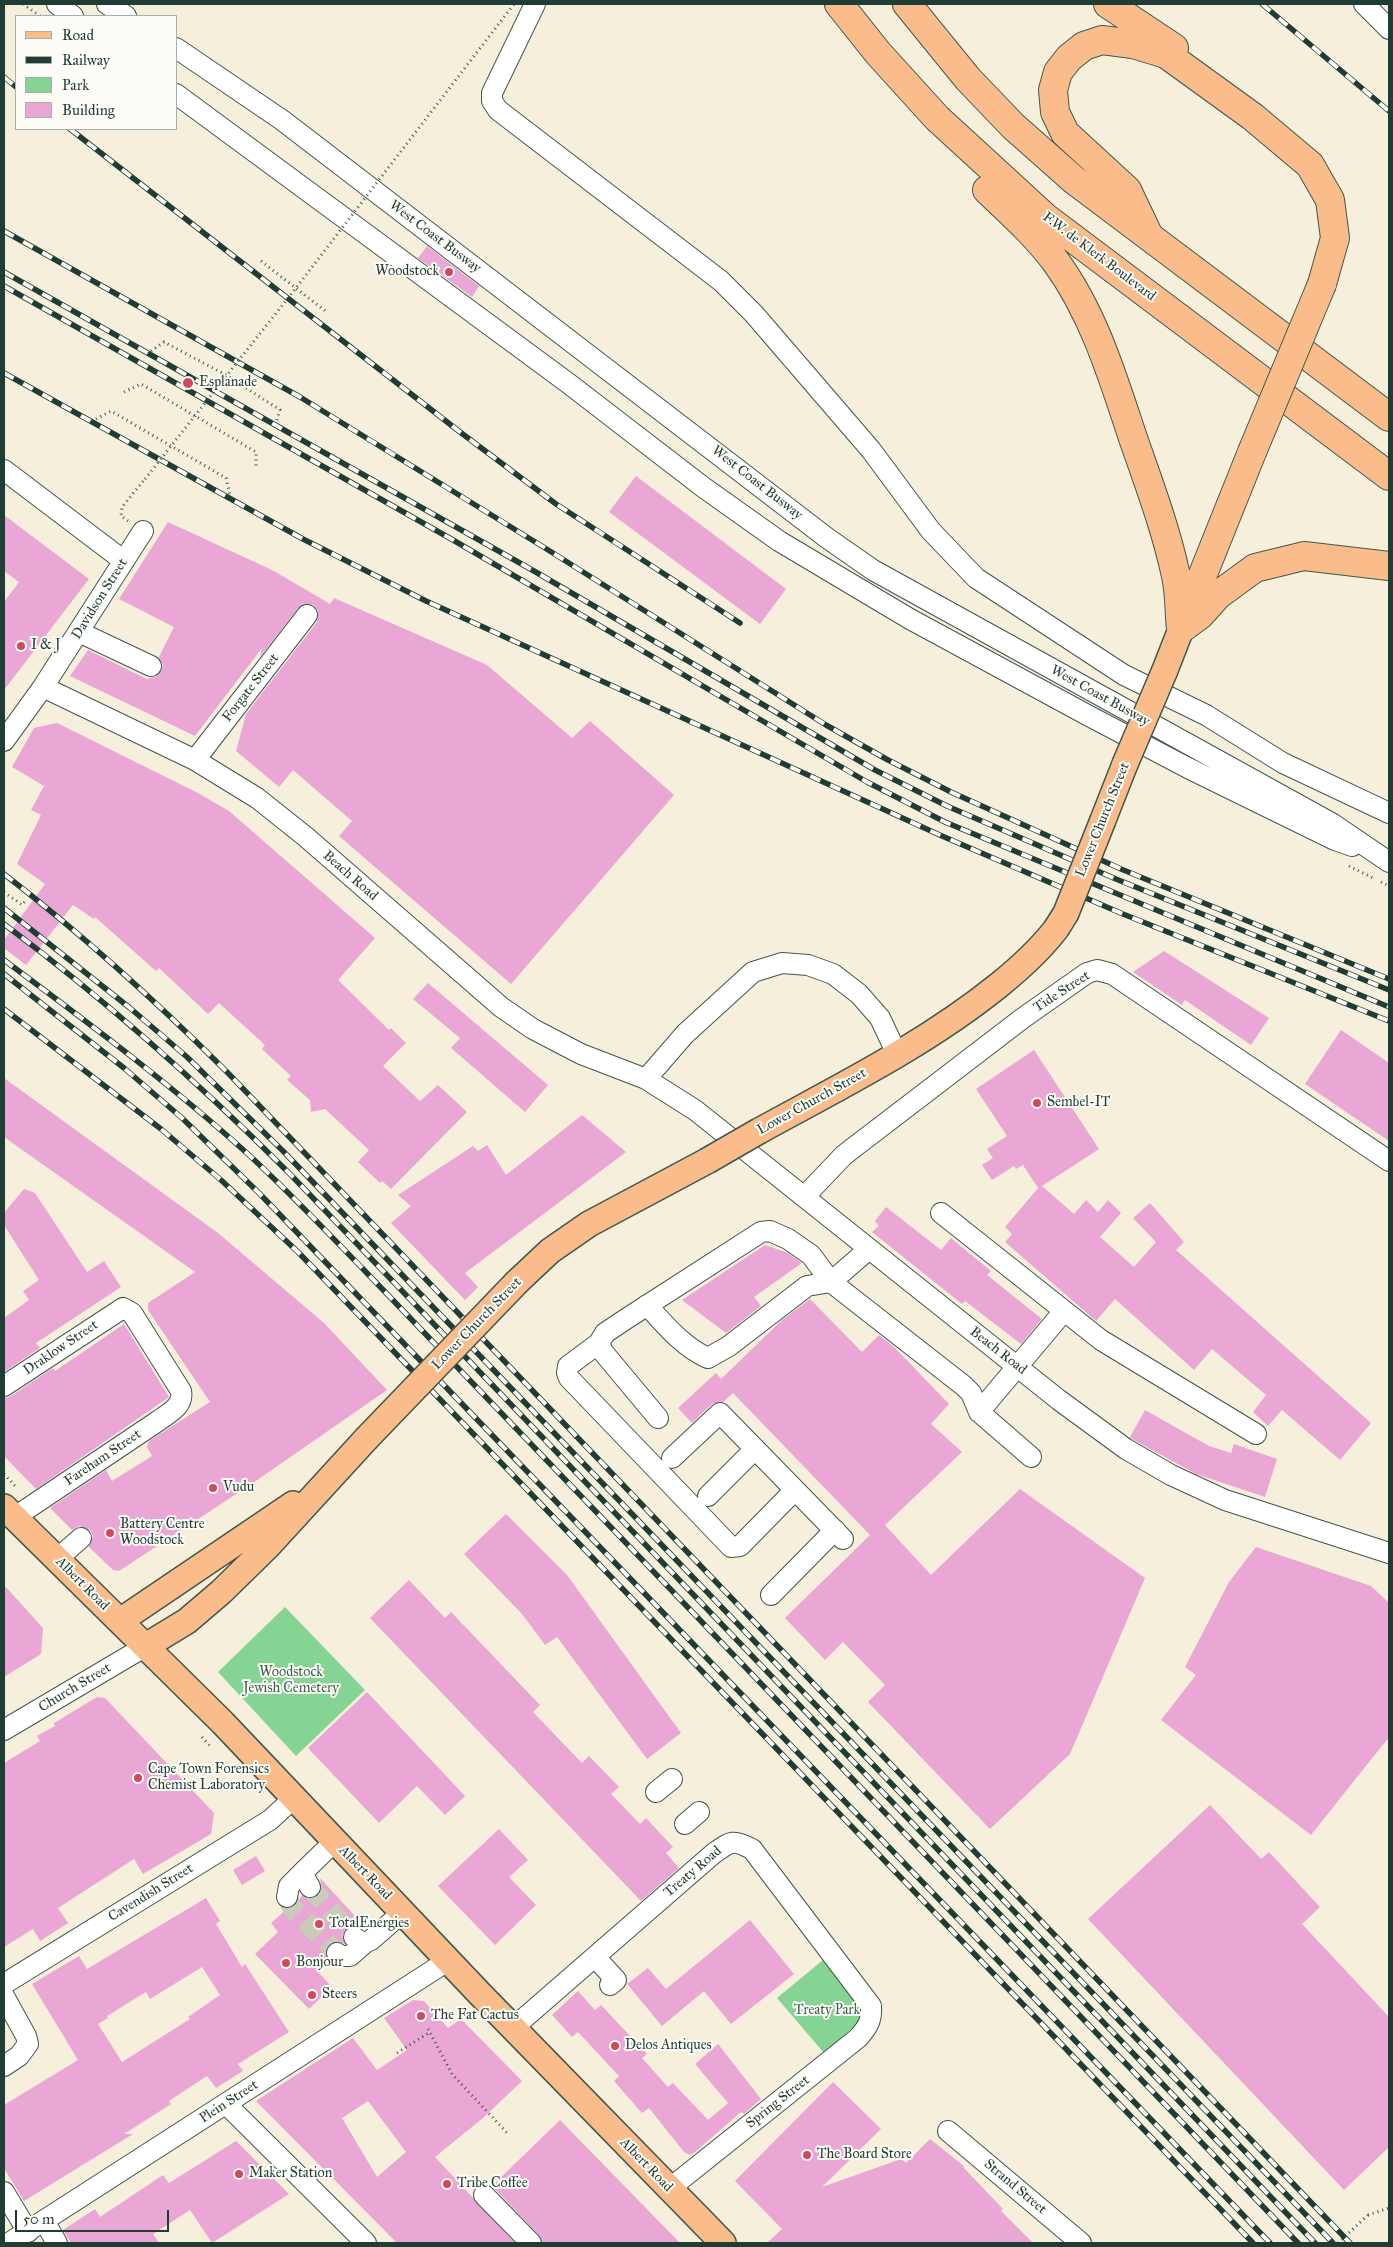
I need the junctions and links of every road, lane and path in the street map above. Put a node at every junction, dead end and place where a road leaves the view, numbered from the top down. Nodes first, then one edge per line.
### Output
1 (23, 4) edge
2 (57, 4) edge
3 (107, 4) edge
4 (514, 4) edge
5 (535, 4) edge
6 (839, 4) edge
7 (907, 4) edge
8 (1108, 4) edge
9 (1364, 4) edge
10 (39, 15) edge
11 (72, 15) edge
12 (124, 15) edge
13 (1389, 28) edge
14 (178, 49) edge
15 (1212, 86) junction
16 (178, 95) edge
17 (937, 118) junction
18 (1149, 236) junction
19 (262, 261) dead end
20 (296, 288) junction
21 (328, 313) dead end
22 (152, 351) dead end
23 (226, 375) junction
24 (124, 392) dead end
25 (195, 414) junction
26 (1389, 417) edge
27 (96, 419) dead end
28 (276, 422) dead end
29 (172, 445) junction
30 (256, 466) dead end
31 (4, 470) edge
32 (1389, 476) edge
33 (230, 495) dead end
34 (122, 508) dead end
35 (143, 531) dead end
36 (124, 562) junction
37 (1389, 566) edge
38 (307, 615) dead end
39 (1181, 629) junction
40 (79, 632) junction
41 (151, 666) dead end
42 (43, 687) junction
43 (4, 740) edge
44 (195, 760) junction
45 (1389, 813) edge
46 (1383, 859) edge
47 (4, 892) edge
48 (27, 899) dead end
49 (897, 1054) junction
50 (646, 1079) junction
51 (1389, 1161) edge
52 (804, 1197) junction
53 (941, 1214) dead end
54 (869, 1249) junction
55 (831, 1282) junction
56 (647, 1305) junction
57 (1064, 1312) junction
58 (600, 1343) junction
59 (1016, 1366) junction
60 (4, 1386) edge
61 (181, 1391) joint
62 (980, 1412) junction
63 (658, 1418) dead end
64 (1256, 1434) dead end
65 (755, 1449) junction
66 (1031, 1457) dead end
67 (672, 1458) dead end
68 (325, 1484) junction
69 (795, 1490) junction
70 (708, 1496) dead end
71 (9, 1512) edge
72 (81, 1538) dead end
73 (1389, 1553) edge
74 (57, 1559) junction
75 (771, 1595) dead end
76 (120, 1621) junction
77 (146, 1646) junction
78 (4, 1730) edge
79 (672, 1779) dead end
80 (656, 1792) dead end
81 (294, 1798) junction
82 (334, 1841) junction
83 (287, 1897) dead end
84 (403, 1912) junction
85 (337, 1953) dead end
86 (595, 1957) junction
87 (449, 1960) junction
88 (614, 1974) dead end
89 (4, 1984) edge
90 (4, 1996) edge
91 (871, 2006) joint
92 (514, 2027) junction
93 (397, 2053) dead end
94 (4, 2066) edge
95 (226, 2104) junction
96 (948, 2130) dead end
97 (509, 2135) dead end
98 (670, 2189) junction
99 (4, 2192) edge
100 (484, 2195) dead end
101 (1389, 2208) edge
102 (44, 2221) junction
103 (28, 2232) junction
104 (9, 2243) edge
105 (57, 2243) edge
106 (366, 2243) edge
107 (531, 2243) edge
108 (723, 2243) edge
109 (1081, 2243) edge
110 (1338, 2243) edge

1 - 10 path
2 - 11 street
3 - 12 street
4 - 20 path, bridge
5 - 45 street
6 - 17 highway, F.W. de Klerk Boulevard
7 - 18 highway
8 - 15 highway
9 - 13 street
14 - 46 street, West Coast Busway
15 - 18 highway
15 - 39 highway, bridge
16 - 46 street, West Coast Busway
17 - 32 highway, F.W. de Klerk Boulevard
17 - 39 highway
18 - 26 highway
19 - 20 path
20 - 21 path
20 - 23 path, bridge
22 - 23 path
23 - 25 path, bridge
23 - 28 path
24 - 25 path
25 - 29 path, bridge
25 - 30 path
27 - 29 path
29 - 33 path
29 - 34 path, bridge
31 - 36 street
35 - 36 street, Davidson Street
36 - 40 street, Davidson Street
37 - 39 highway
38 - 44 street, Forgate Street
39 - 49 main road, Lower Church Street, bridge
40 - 41 street
40 - 42 street, Davidson Street
42 - 43 street, Davidson Street
42 - 44 street, Beach Road
44 - 50 street, Beach Road
47 - 48 path
49 - 50 street
49 - 68 main road, Lower Church Street, bridge
50 - 52 street, Beach Road
51 - 52 street, Tide Street
52 - 54 street, Beach Road
53 - 57 street
54 - 55 street
54 - 59 street, Beach Road
55 - 56 street
55 - 56 street
55 - 62 street
56 - 58 street
57 - 59 street
57 - 64 street
58 - 63 street
58 - 69 street
59 - 62 street
59 - 73 street, Beach Road
60 - 61 street, Draklow Street
61 - 71 street, Fareham Street
62 - 66 street
65 - 67 street
65 - 69 street
65 - 70 street
68 - 76 main road, Lower Church Street
68 - 77 main road, Lower Church Street
69 - 75 street
71 - 74 main road, Albert Road
72 - 74 street
74 - 76 main road, Albert Road
76 - 77 main road, Albert Road
77 - 78 street, Church Street
77 - 81 main road, Albert Road
79 - 80 street
81 - 82 main road, Albert Road
81 - 89 street, Cavendish Street
82 - 83 street
82 - 84 main road, Albert Road
84 - 85 street
84 - 87 main road, Albert Road
86 - 88 street
86 - 91 street, Treaty Road
86 - 92 street, Treaty Road
87 - 92 main road, Albert Road
87 - 95 street, Plein Street
90 - 94 street
91 - 98 street, Spring Street
92 - 98 main road, Albert Road
93 - 97 path
95 - 102 street, Plein Street
95 - 106 street
96 - 109 street, Strand Street
98 - 108 main road, Albert Road
99 - 103 street
100 - 107 street
101 - 110 path, bridge
102 - 103 street, Plein Street
102 - 105 street
103 - 104 street, Plein Street

